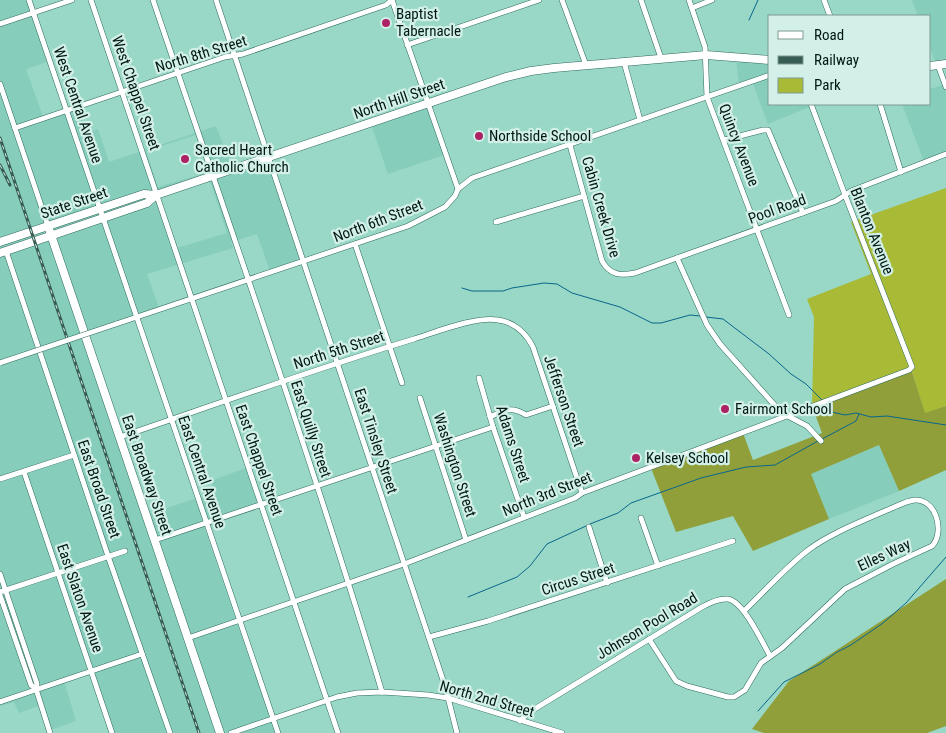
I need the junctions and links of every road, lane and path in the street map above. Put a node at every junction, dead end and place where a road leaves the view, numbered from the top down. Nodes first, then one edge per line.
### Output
1 (29, 0) edge
2 (72, 0) edge
3 (91, 0) edge
4 (153, 0) edge
5 (216, 0) edge
6 (392, 0) edge
7 (539, 0) edge
8 (562, 0) edge
9 (641, 0) edge
10 (689, 0) edge
11 (712, 0) edge
12 (824, 0) edge
13 (692, 8) junction
14 (34, 13) junction
15 (830, 15) edge
16 (0, 24) edge
17 (407, 45) junction
18 (234, 55) junction
19 (706, 55) junction
20 (661, 58) junction
21 (768, 60) edge
22 (624, 62) junction
23 (586, 65) junction
24 (938, 65) edge
25 (178, 73) junction
26 (768, 76) edge
27 (0, 84) edge
28 (946, 87) edge
29 (122, 92) junction
30 (707, 97) junction
31 (428, 103) junction
32 (811, 105) edge
33 (880, 105) edge
34 (66, 111) junction
35 (640, 120) junction
36 (15, 128) junction
37 (724, 140) junction
38 (570, 144) junction
39 (946, 154) edge
40 (268, 158) junction
41 (901, 172) junction
42 (212, 176) junction
43 (458, 189) junction
44 (156, 195) junction
45 (845, 195) junction
46 (584, 196) junction
47 (100, 209) junction
48 (803, 213) junction
49 (103, 218) junction
50 (496, 222) dead end
51 (48, 226) junction
52 (758, 229) junction
53 (0, 232) edge
54 (51, 236) junction
55 (2, 242) edge
56 (355, 244) junction
57 (3, 252) edge
58 (677, 258) junction
59 (303, 262) junction
60 (613, 273) joint
61 (248, 280) junction
62 (192, 299) junction
63 (789, 315) dead end
64 (136, 318) junction
65 (512, 324) joint
66 (390, 346) junction
67 (338, 362) junction
68 (0, 363) edge
69 (912, 367) joint
70 (479, 378) dead end
71 (282, 381) junction
72 (402, 383) dead end
73 (420, 398) dead end
74 (226, 401) junction
75 (553, 406) junction
76 (786, 416) junction
77 (490, 417) junction
78 (171, 420) junction
79 (493, 427) junction
80 (120, 437) junction
81 (821, 441) dead end
82 (436, 446) junction
83 (74, 455) junction
84 (372, 468) junction
85 (24, 472) junction
86 (0, 480) edge
87 (317, 487) junction
88 (582, 493) junction
89 (262, 506) junction
90 (524, 518) junction
91 (641, 518) dead end
92 (206, 523) junction
93 (589, 527) dead end
94 (155, 540) junction
95 (466, 540) junction
96 (733, 541) dead end
97 (125, 551) dead end
98 (108, 556) junction
99 (404, 564) junction
100 (658, 566) junction
101 (58, 573) junction
102 (0, 574) edge
103 (608, 582) junction
104 (349, 584) junction
105 (2, 593) edge
106 (294, 603) junction
107 (744, 611) junction
108 (240, 621) junction
109 (429, 637) junction
110 (188, 638) junction
111 (649, 639) junction
112 (142, 654) junction
113 (770, 656) junction
114 (92, 671) junction
115 (36, 689) junction
116 (382, 692) junction
117 (448, 698) junction
118 (328, 700) junction
119 (0, 702) edge
120 (528, 713) junction
121 (273, 718) junction
122 (520, 721) junction
123 (530, 724) junction
124 (50, 733) edge
125 (112, 733) edge
126 (170, 733) edge
127 (220, 733) edge
128 (231, 733) edge
129 (278, 733) edge
130 (338, 733) edge
131 (457, 733) edge
132 (562, 733) edge

1 - 14 street, West Central Avenue
2 - 14 street
3 - 29 street, West Chappel Street
4 - 25 street, East Quilly Street
5 - 18 street, East Tinsley Street
6 - 17 street
6 - 18 street, North 8th Street
7 - 17 street
8 - 23 street
9 - 20 street
10 - 13 street
11 - 13 street
12 - 15 street
13 - 19 street
14 - 16 street
14 - 34 street, West Central Avenue
17 - 31 street
18 - 25 street, North 8th Street
18 - 40 street, East Tinsley Street
19 - 20 street, North Hill Street
19 - 21 street, North Hill Street
19 - 30 street
20 - 22 street, North Hill Street
22 - 23 street, North Hill Street
22 - 35 street
23 - 31 street, North Hill Street
24 - 28 street
25 - 29 street, North 8th Street
25 - 42 street, East Quilly Street
26 - 30 street, North 6th Street
27 - 36 street
29 - 34 street, North 8th Street
29 - 44 street, West Chappel Street
30 - 35 street, North 6th Street
30 - 37 street, Quincy Avenue
31 - 40 street, North Hill Street
31 - 43 street
32 - 45 street, Blanton Avenue
33 - 41 street
34 - 36 street, North 8th Street
34 - 47 street, West Central Avenue
35 - 38 street, North 6th Street
36 - 51 street
37 - 48 street
37 - 52 street, Quincy Avenue
38 - 43 street, North 6th Street
38 - 46 street, Cabin Creek Drive
39 - 41 street, Pool Road
40 - 42 street, North Hill Street
40 - 59 street, East Tinsley Street
41 - 45 street, Pool Road
42 - 44 street, North Hill Street
42 - 61 street, East Quilly Street
43 - 56 street, North 6th Street
44 - 47 street, State Street
44 - 49 street, North Hill Street
44 - 62 street, East Chappel Street
45 - 48 street, Pool Road
45 - 69 street, Blanton Avenue
46 - 50 street
46 - 60 street, Cabin Creek Drive
47 - 49 street, West Central Avenue
47 - 51 street, State Street
48 - 52 street, Pool Road
49 - 54 street, North Hill Street
49 - 64 street, East Central Avenue
51 - 54 street, East Broadway Street
51 - 55 street, State Street
52 - 58 street, Pool Road
52 - 63 street, Quincy Avenue
53 - 55 street
54 - 57 street, North Hill Street
54 - 80 street, East Broadway Street
55 - 57 street
56 - 59 street, North 6th Street
56 - 66 street
57 - 83 street, East Broad Street
58 - 60 street, Pool Road
58 - 76 street
59 - 61 street, North 6th Street
59 - 67 street, East Tinsley Street
61 - 62 street, North 6th Street
61 - 71 street, East Quilly Street
62 - 64 street, North 6th Street
62 - 74 street, East Chappel Street
64 - 68 street, North 6th Street, bridge
64 - 78 street, East Central Avenue
65 - 66 street, North 5th Street
65 - 75 street, Jefferson Street
66 - 67 street, North 5th Street
66 - 72 street
67 - 71 street, North 5th Street
67 - 84 street, East Tinsley Street
69 - 76 street, North 3rd Street
70 - 77 street, Adams Street
71 - 74 street, North 5th Street
71 - 87 street, East Quilly Street
73 - 82 street, Washington Street
74 - 78 street, North 5th Street
74 - 89 street, East Chappel Street
75 - 77 street
75 - 88 street, Jefferson Street
76 - 81 street
76 - 88 street, North 3rd Street
77 - 79 street, Adams Street
78 - 80 street, North 5th Street
78 - 92 street, East Central Avenue
79 - 82 street
79 - 90 street, Adams Street
80 - 94 street, East Broadway Street
82 - 84 street
82 - 95 street, Washington Street
83 - 85 street
83 - 98 street, East Broad Street
84 - 87 street
84 - 99 street, East Tinsley Street
85 - 86 street
85 - 101 street, East Slaton Avenue
87 - 89 street
87 - 104 street, East Quilly Street
88 - 90 street, North 3rd Street
89 - 92 street
89 - 106 street, East Chappel Street
90 - 95 street, North 3rd Street
91 - 100 street
92 - 94 street
92 - 108 street, East Central Avenue
93 - 103 street
94 - 110 street, East Broadway Street
95 - 99 street, North 3rd Street
96 - 100 street, Circus Street
97 - 98 street
98 - 101 street
98 - 112 street, East Broad Street
99 - 104 street, North 3rd Street
99 - 109 street, East Tinsley Street
100 - 103 street, Circus Street
101 - 105 street
101 - 114 street, East Slaton Avenue
102 - 105 street
103 - 109 street, Circus Street
104 - 106 street, North 3rd Street
104 - 116 street, East Quilly Street
105 - 115 street
106 - 108 street, North 3rd Street
106 - 118 street, East Chappel Street
107 - 111 street, Johnson Pool Road
107 - 113 street
107 - 113 street, Elles Way
108 - 110 street, North 3rd Street
108 - 121 street, East Central Avenue
109 - 117 street, East Tinsley Street
110 - 127 street, East Broadway Street
111 - 113 street, Elles Way
111 - 120 street, Johnson Pool Road
112 - 114 street
112 - 126 street, East Broad Street
114 - 115 street
114 - 125 street, East Slaton Avenue
115 - 119 street
115 - 124 street
116 - 117 street, North 2nd Street
116 - 118 street, North 2nd Street
117 - 122 street, North 2nd Street
117 - 131 street, East Tinsley Street
118 - 121 street, North 2nd Street
118 - 130 street, East Chappel Street
120 - 122 street, Johnson Pool Road
120 - 123 street
121 - 128 street, North 2nd Street
121 - 129 street, East Central Avenue
122 - 123 street, North 2nd Street
123 - 132 street, North 2nd Street

